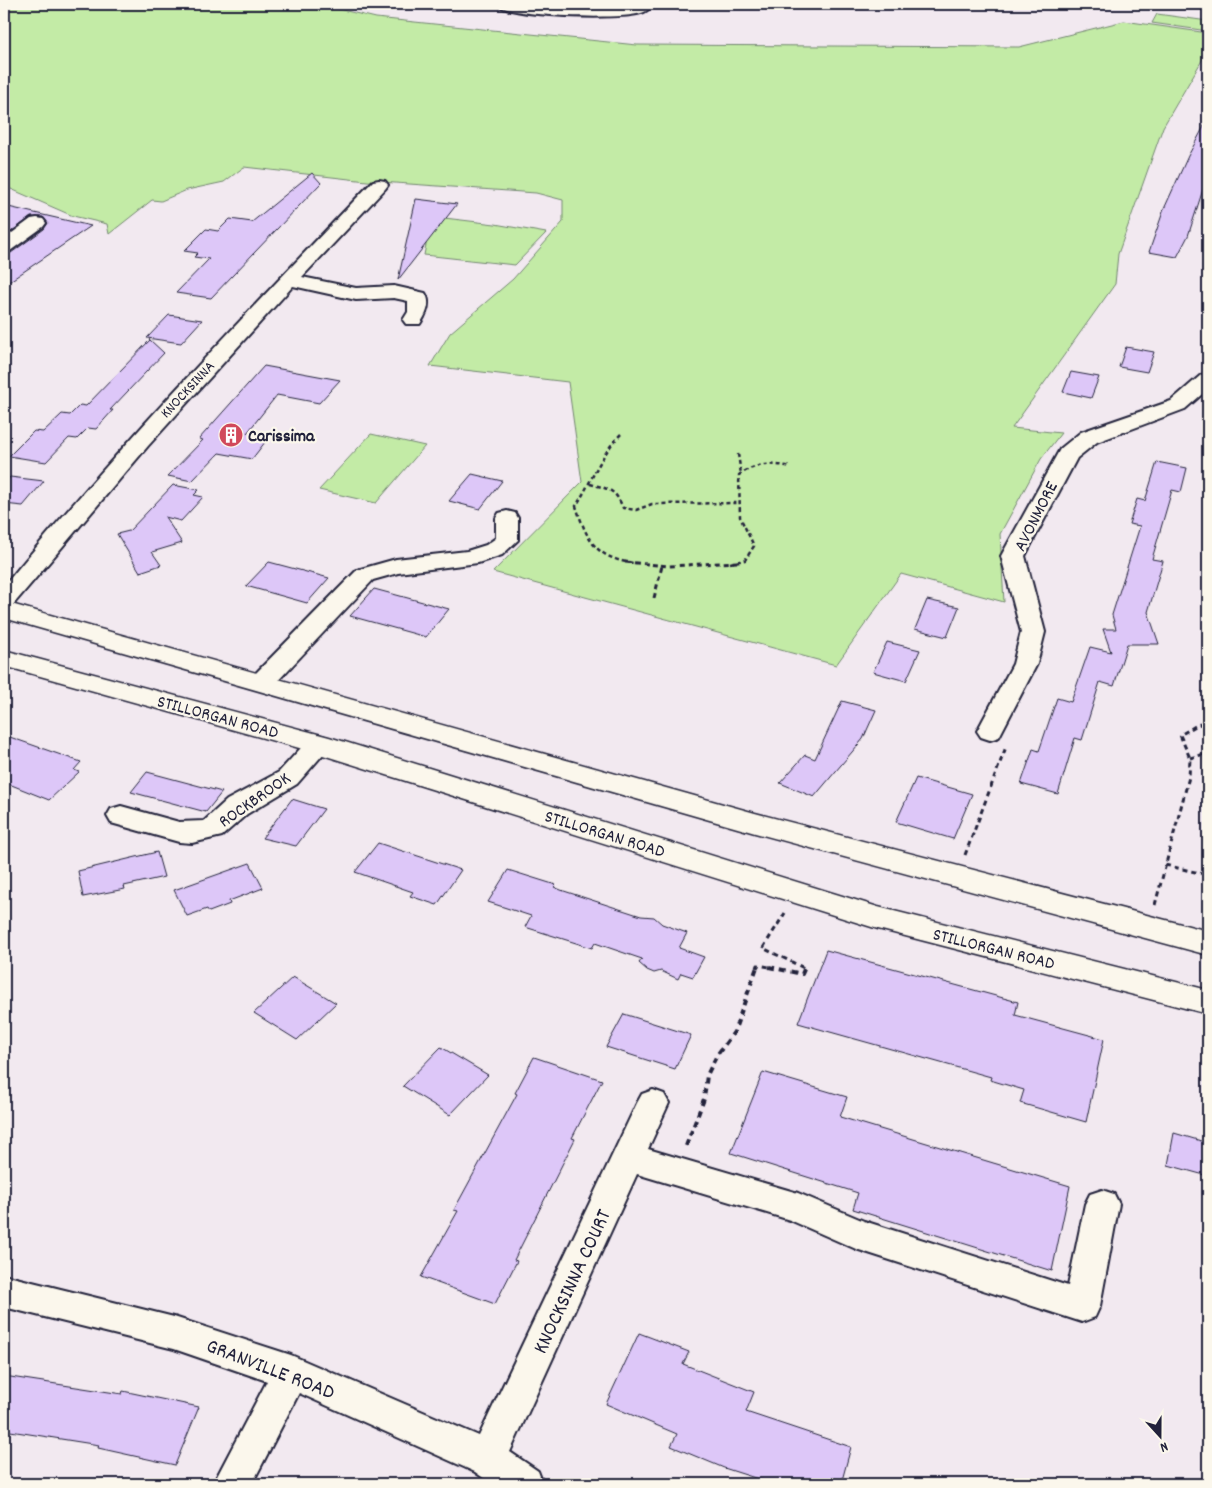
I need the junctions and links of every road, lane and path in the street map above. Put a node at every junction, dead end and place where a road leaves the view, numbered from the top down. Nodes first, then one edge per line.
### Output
1 (504, 4) edge
2 (509, 4) edge
3 (540, 6) edge
4 (645, 6) edge
5 (574, 7) edge
6 (379, 186) dead end
7 (37, 223) dead end
8 (4, 247) edge
9 (290, 280) junction
10 (413, 320) dead end
11 (1208, 379) edge
12 (621, 434) dead end
13 (738, 454) dead end
14 (790, 467) dead end
15 (740, 474) junction
16 (590, 484) junction
17 (740, 503) junction
18 (506, 518) dead end
19 (662, 566) junction
20 (654, 598) dead end
21 (4, 601) edge
22 (4, 610) edge
23 (4, 658) edge
24 (263, 681) junction
25 (1208, 722) edge
26 (990, 730) joint
27 (319, 744) junction
28 (1208, 753) edge
29 (1190, 758) junction
30 (121, 816) dead end
31 (1165, 865) junction
32 (1208, 875) edge
33 (955, 879) junction
34 (795, 892) junction
35 (1154, 906) dead end
36 (1208, 943) edge
37 (1208, 1002) edge
38 (653, 1103) dead end
39 (628, 1157) junction
40 (676, 1172) junction
41 (1102, 1204) dead end
42 (4, 1291) edge
43 (291, 1372) junction
44 (488, 1459) junction
45 (232, 1484) edge
46 (524, 1484) edge

1 - 2 street
2 - 3 street
3 - 5 street
4 - 5 street
6 - 9 street, KNOCKSINNA
7 - 8 street
9 - 10 street
9 - 21 street, KNOCKSINNA
11 - 26 street, AVONMORE
12 - 16 path
13 - 15 path
14 - 15 path
15 - 17 path
16 - 17 path
16 - 19 path
17 - 19 path
18 - 24 street
19 - 20 path
22 - 24 highway
23 - 27 highway, STILLORGAN ROAD
24 - 33 highway
25 - 29 path
26 - 33 path
27 - 30 street, ROCKBROOK
27 - 34 highway, STILLORGAN ROAD
28 - 29 path
29 - 31 path
31 - 32 path
31 - 35 path
33 - 36 highway
34 - 37 highway, STILLORGAN ROAD
34 - 40 path
38 - 39 street, KNOCKSINNA COURT
39 - 40 street
39 - 44 street, KNOCKSINNA COURT
40 - 41 street
42 - 43 street, GRANVILLE ROAD
43 - 44 street, GRANVILLE ROAD
43 - 45 street
44 - 46 street, GRANVILLE ROAD

